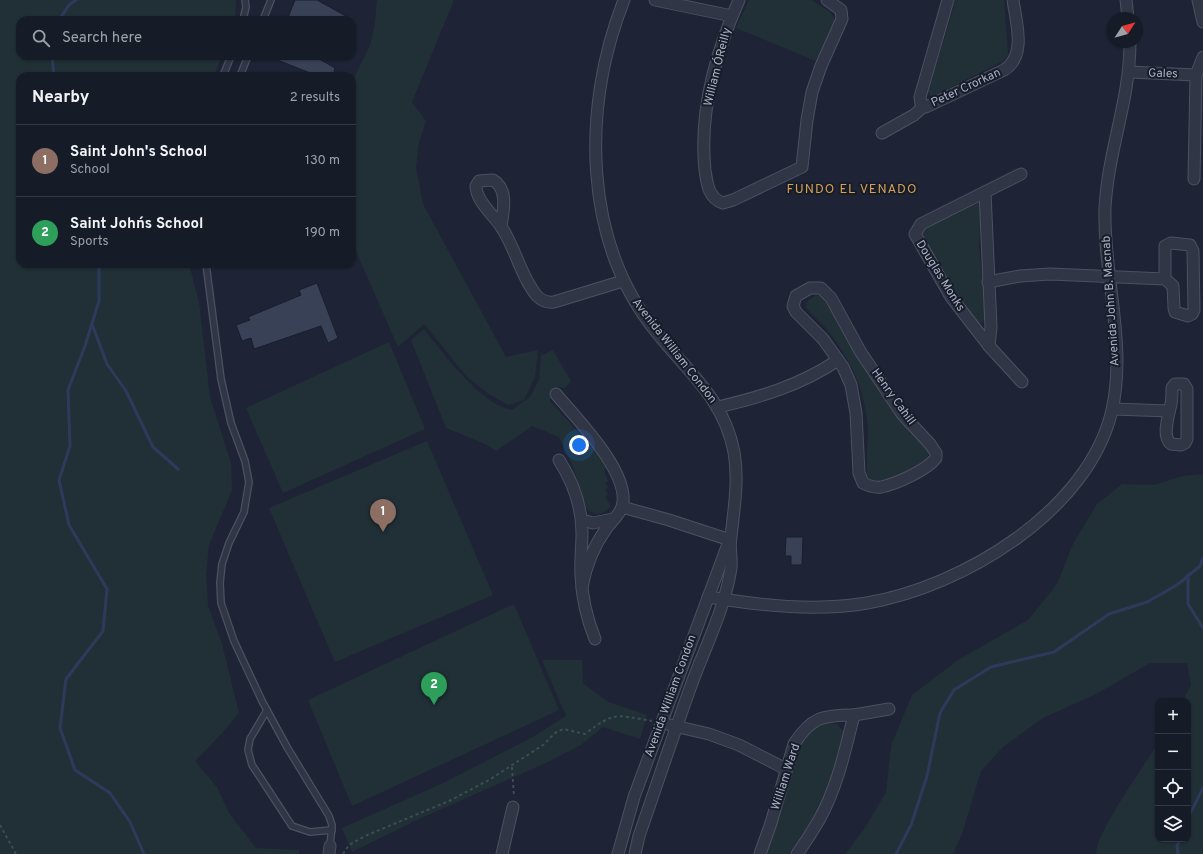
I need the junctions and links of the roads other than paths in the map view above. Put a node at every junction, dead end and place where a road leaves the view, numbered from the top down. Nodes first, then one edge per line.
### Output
1 (245, 0) edge
2 (271, 0) edge
3 (624, 0) edge
4 (655, 0) edge
5 (739, 0) edge
6 (827, 0) edge
7 (948, 0) edge
8 (1013, 0) edge
9 (1126, 0) edge
10 (1198, 0) edge
11 (1127, 12) edge
12 (244, 16) edge
13 (265, 16) edge
14 (732, 16) junction
15 (1203, 22) edge
16 (1130, 48) edge
17 (1203, 57) edge
18 (229, 60) edge
19 (246, 60) edge
20 (225, 72) edge
21 (242, 72) edge
22 (1129, 72) junction
23 (1196, 75) junction
24 (924, 106) junction
25 (882, 133) dead end
26 (1021, 174) dead end
27 (1194, 179) dead end
28 (985, 192) junction
29 (501, 227) dead end
30 (207, 268) edge
31 (1109, 276) junction
32 (1165, 279) junction
33 (622, 281) junction
34 (988, 282) junction
35 (989, 346) junction
36 (838, 360) junction
37 (1022, 382) dead end
38 (556, 394) dead end
39 (718, 407) junction
40 (1113, 409) junction
41 (1169, 411) junction
42 (559, 460) dead end
43 (622, 507) junction
44 (613, 519) junction
45 (582, 520) junction
46 (730, 540) junction
47 (582, 587) junction
48 (708, 597) junction
49 (724, 600) junction
50 (595, 639) dead end
51 (889, 709) dead end
52 (267, 710) junction
53 (854, 715) junction
54 (661, 723) junction
55 (676, 726) junction
56 (786, 769) junction
57 (513, 807) road end
58 (332, 830) junction
59 (329, 850) edge
60 (502, 854) edge
61 (618, 854) edge
62 (635, 854) edge
63 (760, 854) edge
64 (797, 854) edge

1 - 12 lane
2 - 13 lane
3 - 33 street, Avenida William Condon
4 - 14 street, William O´Reilly
5 - 14 street, William O´Reilly
6 - 14 street, William O´Reilly
7 - 24 street, Peter Crorkan
8 - 24 street, Peter Crorkan
9 - 11 street
10 - 15 street
16 - 22 street, Avenida John B. Macnab
17 - 23 street
18 - 20 lane
19 - 21 lane
22 - 23 street, Gales
22 - 31 street, Avenida John B. Macnab
23 - 27 street
24 - 25 street, Peter Crorkan
26 - 28 street, Douglas Monks
28 - 34 street
28 - 35 street, Douglas Monks
29 - 33 street
30 - 52 lane
31 - 32 street
31 - 34 street
31 - 40 street, Avenida John B. Macnab
32 - 32 street
33 - 39 street, Avenida William Condon
34 - 35 street
35 - 37 street, Douglas Monks
36 - 36 street, Henry Cahill
36 - 39 street
38 - 43 street
39 - 46 street, Avenida William Condon
40 - 41 street
40 - 49 street, Avenida John B. Macnab
41 - 41 street
42 - 45 street
43 - 44 street
43 - 46 street
44 - 45 street
44 - 47 street
45 - 47 street
46 - 48 street, Avenida William Condon
46 - 49 street, Avenida William Condon
47 - 50 street
48 - 49 street, Avenida John B. Macnab
48 - 54 street, Avenida William Condon
49 - 55 street, Avenida William Condon
51 - 53 street, William Ward
52 - 58 lane
52 - 58 lane
53 - 56 street, William Ward
53 - 64 street
54 - 55 street
54 - 61 street, Avenida William Condon
55 - 56 street
55 - 62 street, Avenida William Condon
56 - 63 street, William Ward
57 - 60 street
58 - 59 lane

